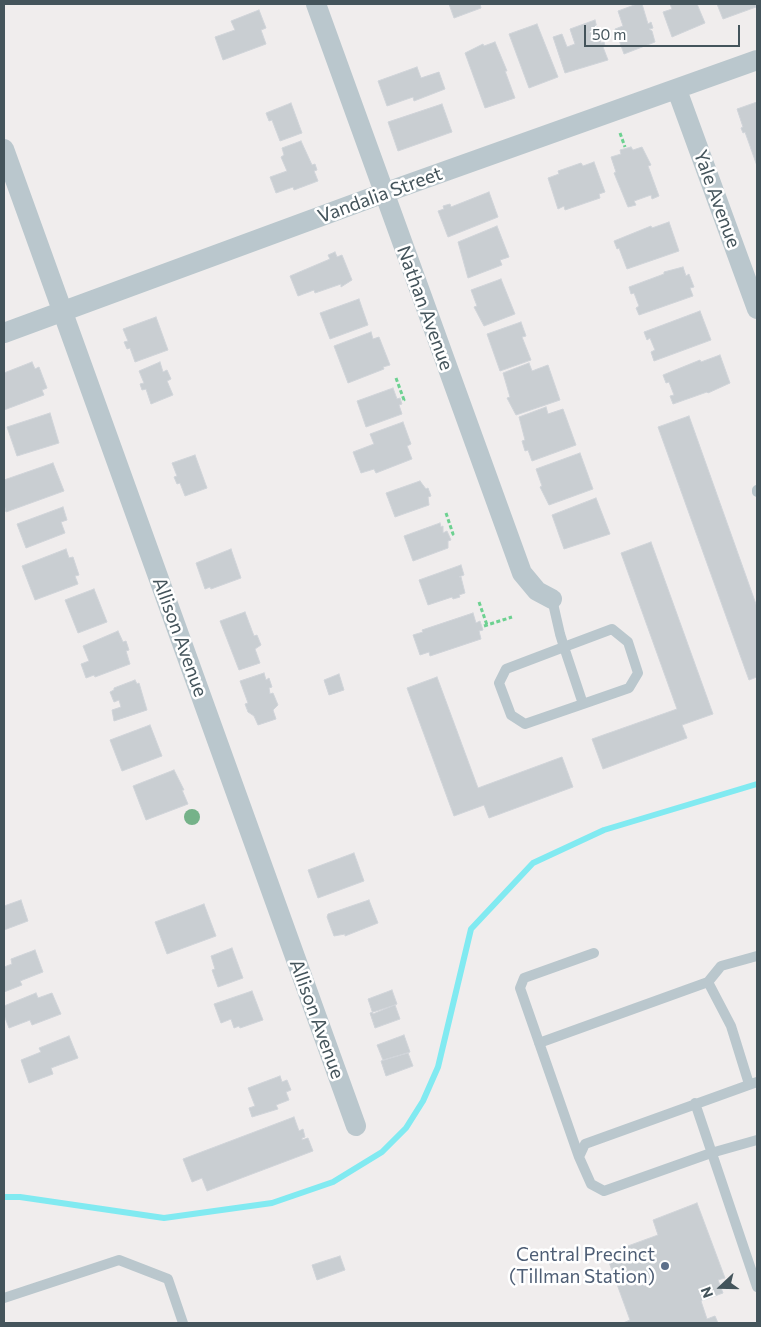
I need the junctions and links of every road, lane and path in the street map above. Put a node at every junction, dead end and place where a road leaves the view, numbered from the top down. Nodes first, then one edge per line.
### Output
1 (316, 4) edge
2 (757, 60) edge
3 (677, 90) junction
4 (620, 133) dead end
5 (625, 147) dead end
6 (4, 149) edge
7 (384, 193) junction
8 (757, 309) edge
9 (62, 312) junction
10 (4, 333) edge
11 (396, 378) dead end
12 (402, 401) dead end
13 (446, 513) dead end
14 (450, 535) dead end
15 (552, 599) joint
16 (478, 602) dead end
17 (512, 617) dead end
18 (564, 647) junction
19 (583, 704) junction
20 (594, 953) dead end
21 (757, 956) edge
22 (708, 982) junction
23 (540, 1043) junction
24 (753, 1083) edge
25 (695, 1103) junction
26 (356, 1126) dead end
27 (757, 1140) edge
28 (711, 1153) junction
29 (579, 1156) junction
30 (757, 1287) edge
31 (4, 1298) edge
32 (183, 1323) edge

1 - 7 street, Nathan Avenue
2 - 3 street, Vandalia Street
3 - 7 street, Vandalia Street
3 - 8 street, Yale Avenue
4 - 5 path
6 - 9 street, Allison Avenue
7 - 9 street, Vandalia Street
7 - 15 street, Nathan Avenue
9 - 10 street, Vandalia Street
9 - 26 street, Allison Avenue
11 - 12 path
13 - 14 path
15 - 18 lane
16 - 17 path
18 - 19 lane
18 - 19 lane
18 - 19 lane
20 - 23 lane
21 - 22 lane
22 - 23 lane
22 - 24 lane
23 - 29 lane
24 - 25 lane
25 - 28 lane
25 - 29 lane
27 - 28 lane
28 - 29 lane
28 - 30 lane
31 - 32 lane

